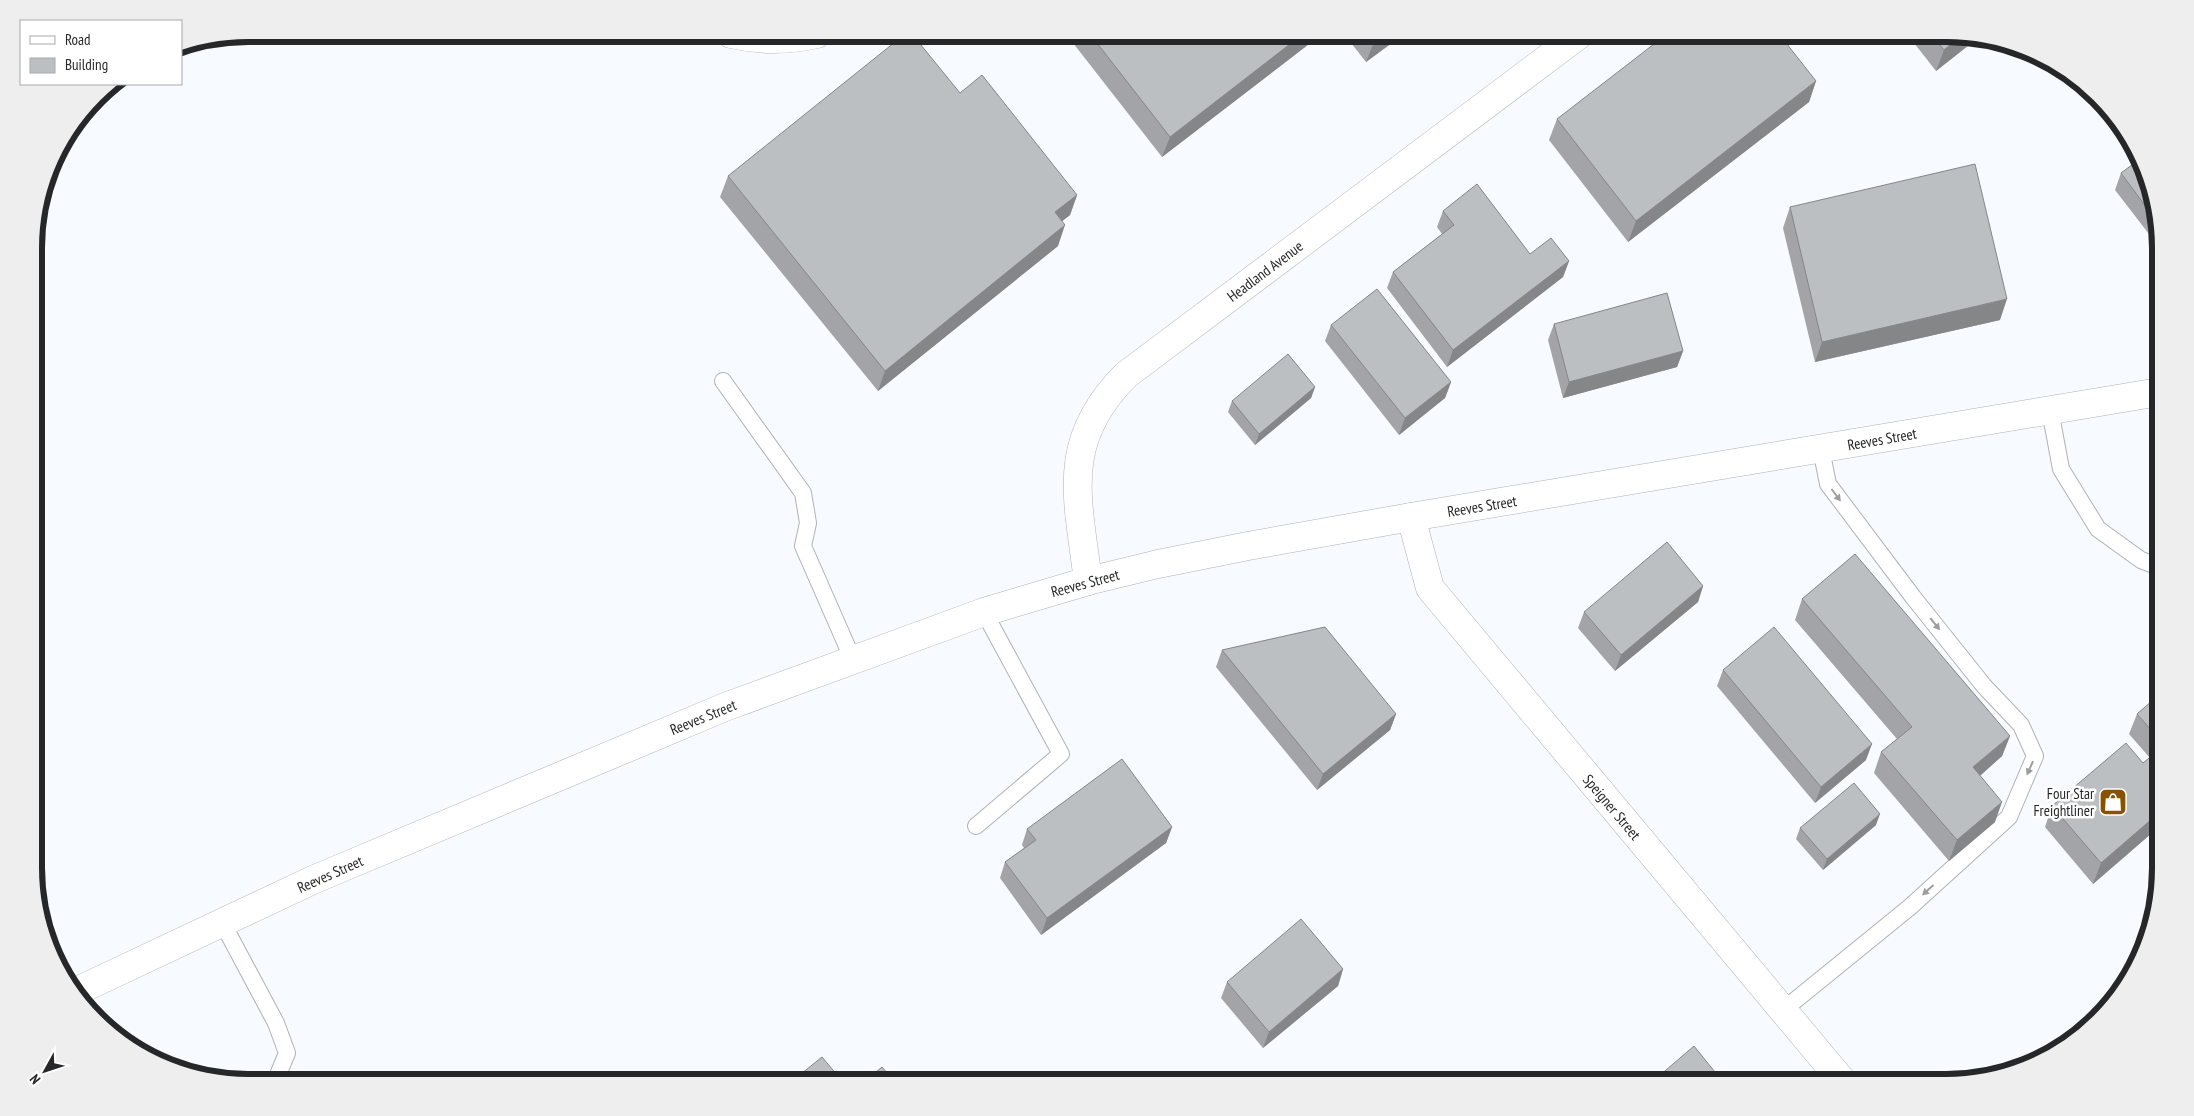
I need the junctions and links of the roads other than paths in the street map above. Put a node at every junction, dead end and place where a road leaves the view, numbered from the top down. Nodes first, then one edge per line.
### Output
1 (1569, 42) edge
2 (723, 381) dead end
3 (2152, 393) edge
4 (2050, 410) junction
5 (1821, 449) junction
6 (1411, 518) junction
7 (2152, 564) edge
8 (1088, 581) junction
9 (984, 612) junction
10 (853, 660) junction
11 (976, 826) dead end
12 (222, 922) junction
13 (82, 989) edge
14 (1782, 1011) junction
15 (278, 1074) edge
16 (1836, 1074) edge

1 - 8 main road, Headland Avenue
2 - 10 lane
3 - 4 main road, Reeves Street
4 - 5 main road, Reeves Street
4 - 7 lane
5 - 6 main road, Reeves Street
5 -> 14 lane
6 - 8 main road, Reeves Street
6 - 14 main road, Speigner Street
8 - 9 main road, Reeves Street
9 - 10 main road, Reeves Street
9 - 11 lane
10 - 12 main road, Reeves Street
12 - 13 main road, Reeves Street
12 - 15 lane
14 - 16 main road, Speigner Street

